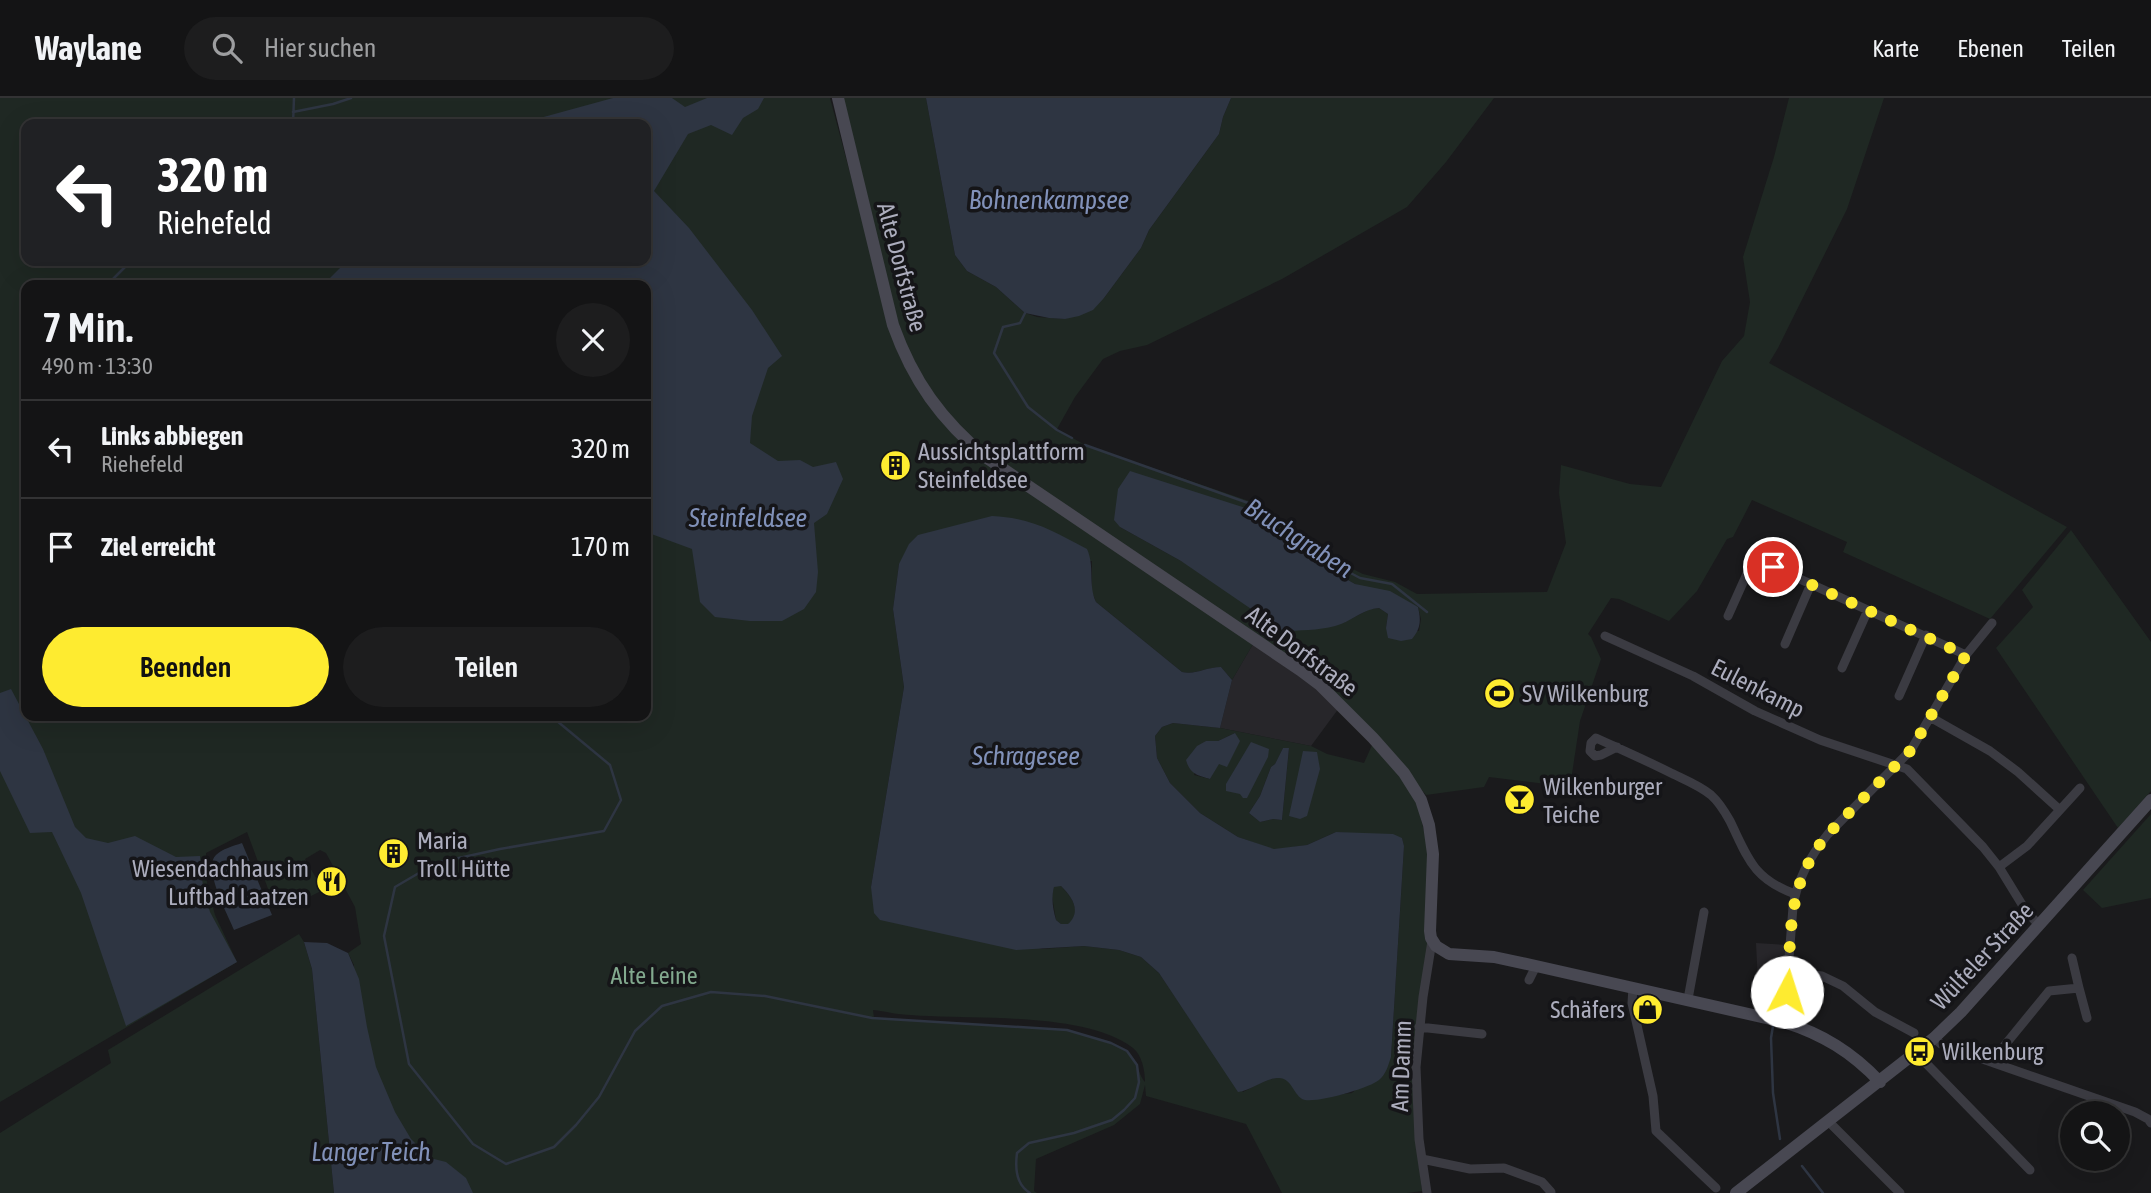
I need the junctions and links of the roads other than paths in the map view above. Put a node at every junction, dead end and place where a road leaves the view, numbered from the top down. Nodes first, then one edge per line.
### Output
1 (838, 98) edge
2 (1811, 584) junction
3 (1868, 610) junction
4 (1728, 616) dead end
5 (1992, 623) dead end
6 (1926, 635) junction
7 (1605, 636) dead end
8 (1785, 644) dead end
9 (1966, 655) junction
10 (1842, 668) dead end
11 (1899, 696) dead end
12 (1930, 717) junction
13 (1616, 747) dead end
14 (1898, 765) junction
15 (2080, 788) dead end
16 (2151, 800) edge
17 (2060, 810) junction
18 (1999, 867) junction
19 (1795, 894) junction
20 (1704, 912) dead end
21 (2039, 925) junction
22 (1432, 941) junction
23 (1449, 954) junction
24 (2072, 958) dead end
25 (1536, 966) junction
26 (1427, 972) junction
27 (1789, 972) junction
28 (1529, 981) dead end
29 (1633, 987) junction
30 (2079, 988) junction
31 (1688, 999) junction
32 (2087, 1018) dead end
33 (1784, 1022) junction
34 (1419, 1027) junction
35 (1914, 1033) dead end
36 (1482, 1034) dead end
37 (1934, 1038) junction
38 (1916, 1053) junction
39 (1991, 1062) junction
40 (1880, 1082) junction
41 (1829, 1122) junction
42 (2151, 1123) edge
43 (1422, 1159) junction
44 (2030, 1170) dead end
45 (1716, 1188) dead end
46 (1552, 1192) edge
47 (1427, 1193) edge
48 (1736, 1193) edge
49 (1900, 1193) edge

1 - 22 street, Alte Dorfstraße
2 - 3 street
2 - 4 street
2 - 8 street
3 - 6 street
3 - 10 street
5 - 9 street
6 - 9 street
6 - 11 street
7 - 14 street, Eulenkamp
9 - 12 street
12 - 14 street
12 - 17 street
13 - 19 street
14 - 18 street
14 - 19 street
15 - 17 street
16 - 21 street, Wülfeler Straße
17 - 18 street
18 - 21 street
19 - 27 street
20 - 31 street
21 - 37 street, Wülfeler Straße
22 - 23 street
22 - 26 street, Am Damm
23 - 25 street
23 - 26 street
24 - 30 street
25 - 28 street
25 - 29 street
26 - 34 street, Am Damm
27 - 33 street
27 - 35 street
29 - 31 street
29 - 45 street
30 - 32 street
30 - 39 street
31 - 33 street
33 - 40 street
34 - 36 street
34 - 43 street, Am Damm
37 - 38 street, Wülfeler Straße
37 - 39 street
38 - 40 street, Wülfeler Straße
38 - 44 street
39 - 42 street
40 - 41 street, Wülfeler Straße
41 - 48 street, Wülfeler Straße
41 - 49 street
43 - 46 street
43 - 47 street, Am Damm

